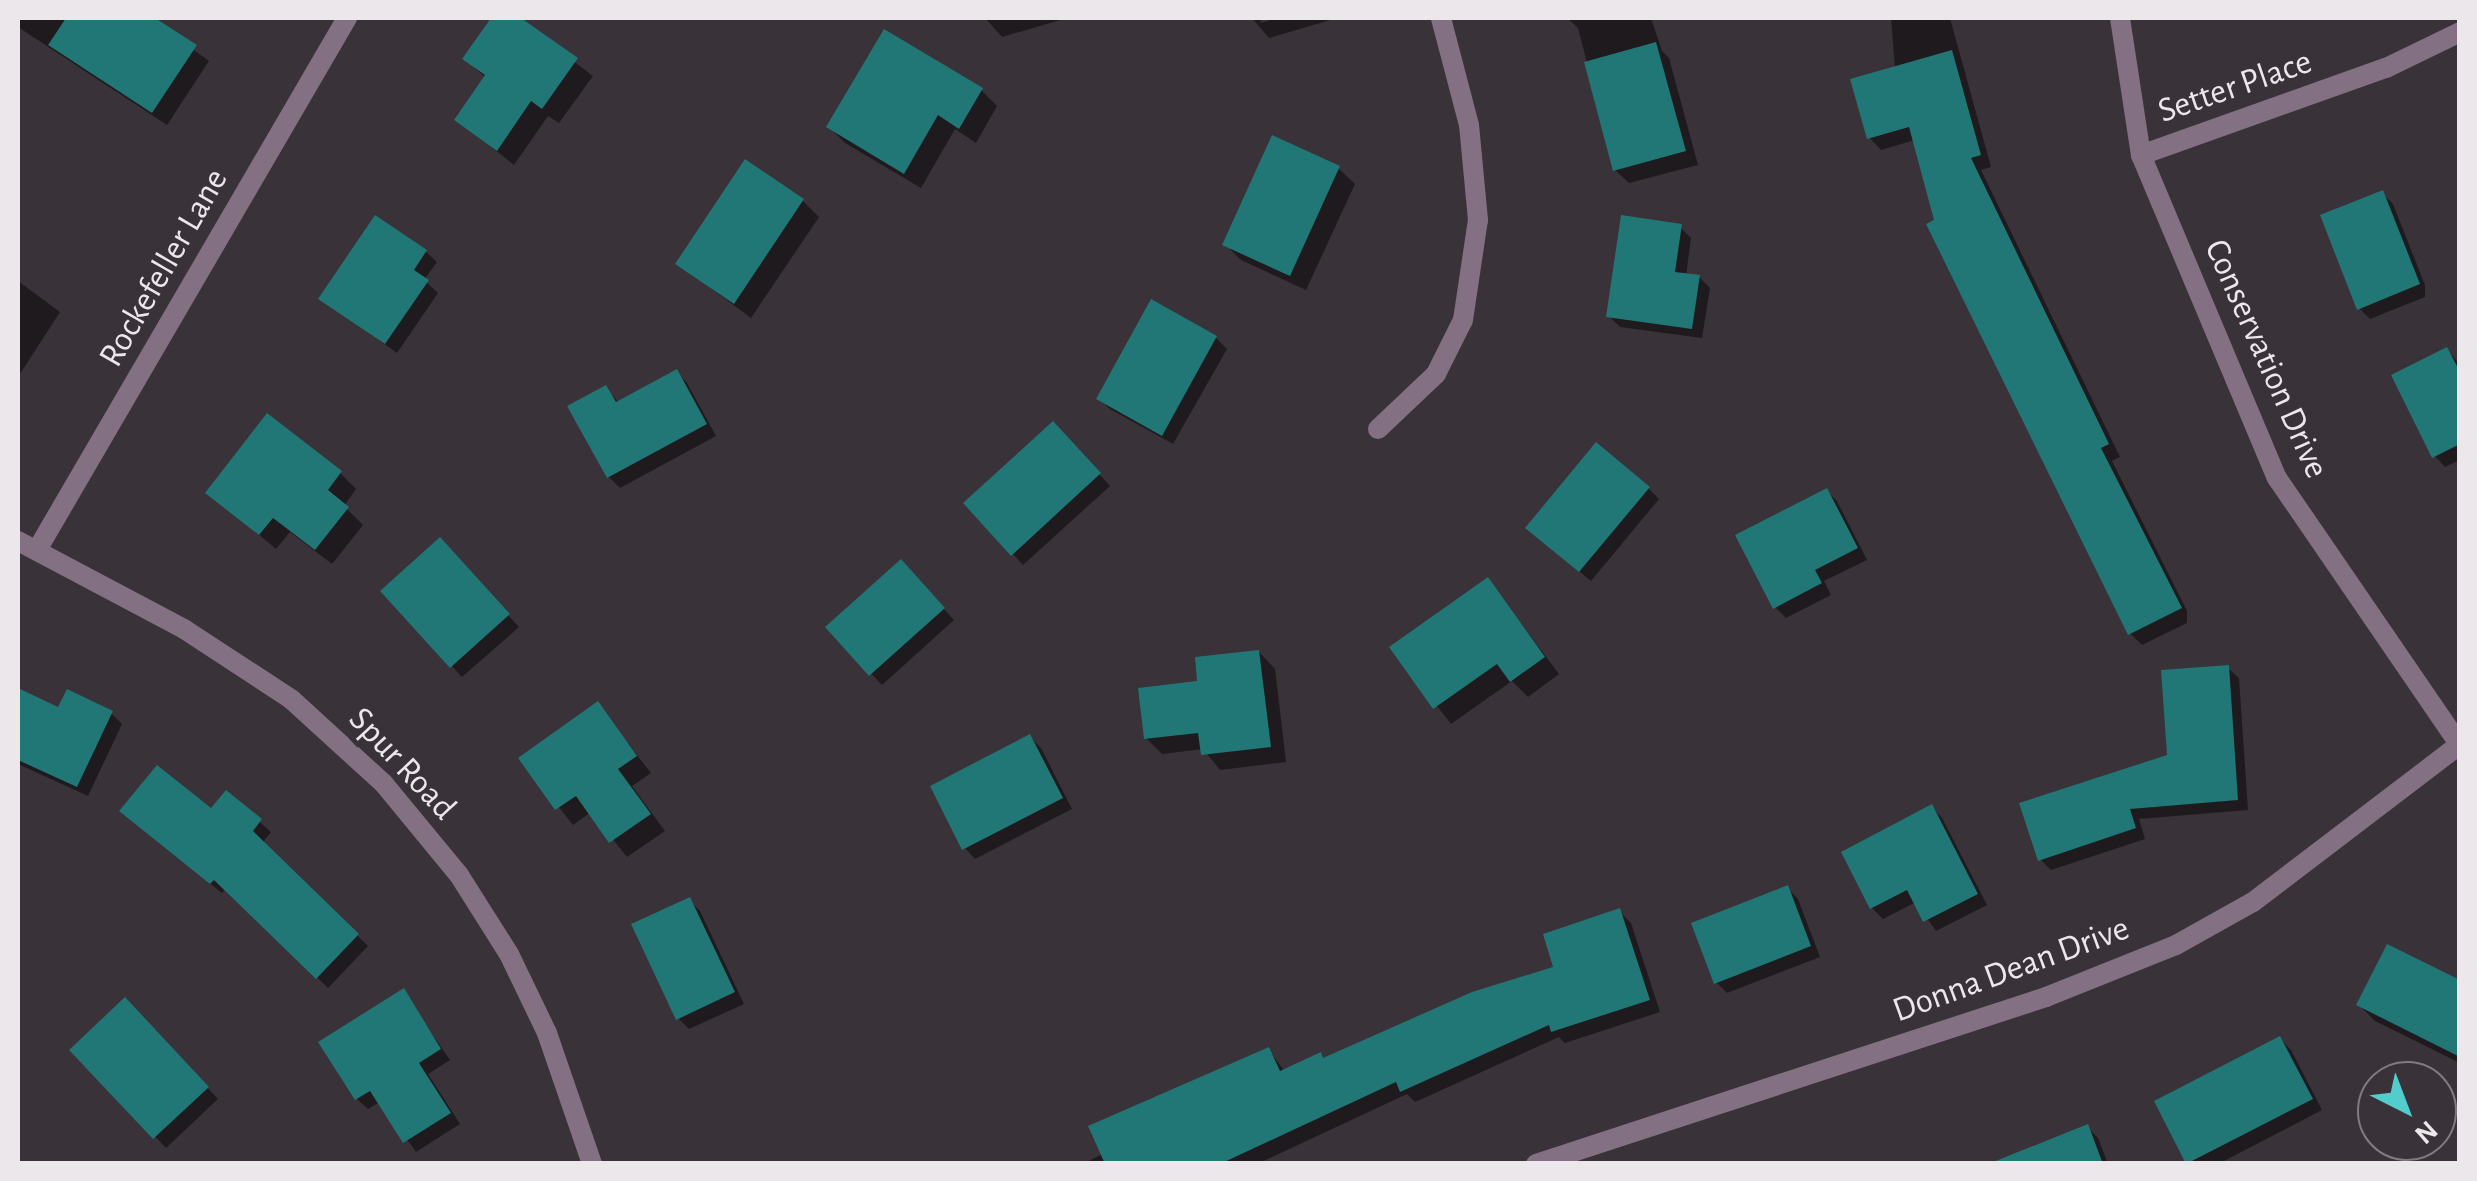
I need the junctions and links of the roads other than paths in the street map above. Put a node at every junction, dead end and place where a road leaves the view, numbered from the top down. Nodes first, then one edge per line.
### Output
1 (347, 18) edge
2 (1442, 18) edge
3 (2120, 18) edge
4 (2460, 32) edge
5 (2141, 154) junction
6 (1378, 429) dead end
7 (18, 541) edge
8 (37, 550) junction
9 (2459, 745) edge
10 (592, 1164) edge
11 (1536, 1164) edge

1 - 8 street, Rockefeller Lane
2 - 6 street
3 - 5 street, Conservation Drive
4 - 5 street, Setter Place
5 - 9 street, Conservation Drive
7 - 8 street, Spur Road
8 - 10 street, Spur Road
9 - 11 street, Donna Dean Drive

